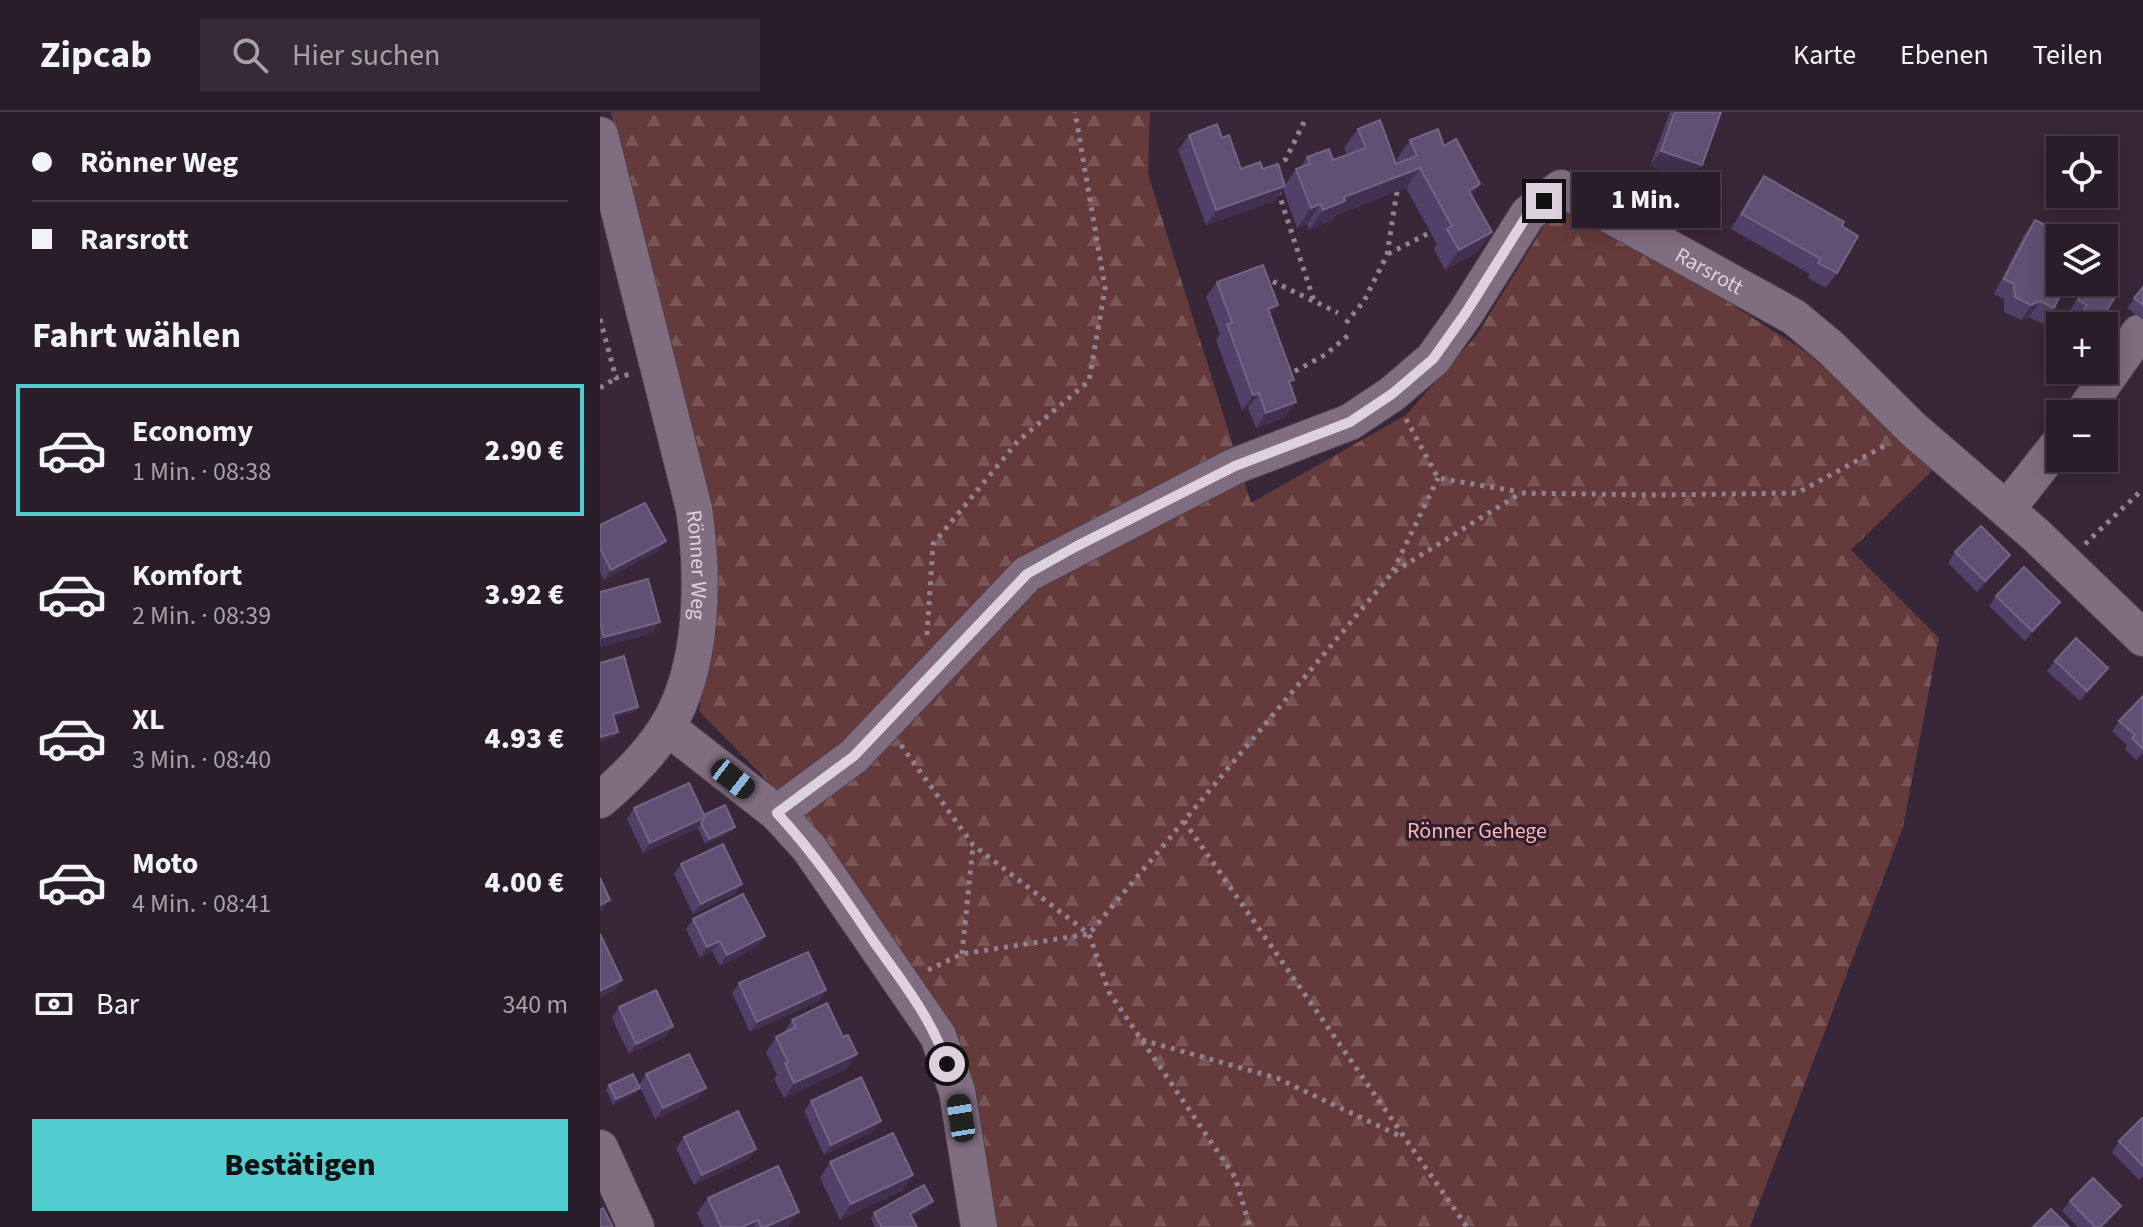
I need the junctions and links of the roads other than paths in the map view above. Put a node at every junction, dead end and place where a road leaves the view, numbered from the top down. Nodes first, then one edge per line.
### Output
1 (600, 135) edge
2 (2139, 333) dead end
3 (2092, 400) edge
4 (2046, 460) edge
5 (2007, 509) junction
6 (2143, 638) edge
7 (667, 727) junction
8 (600, 800) edge
9 (777, 813) junction
10 (600, 1148) edge
11 (636, 1227) edge
12 (979, 1227) edge

1 - 7 street, Rönner Weg
2 - 3 street
4 - 5 street
5 - 6 street, Rarsrott
5 - 9 street, Rarsrott
7 - 8 street, Rönner Weg
7 - 9 street
9 - 12 street
10 - 11 street

